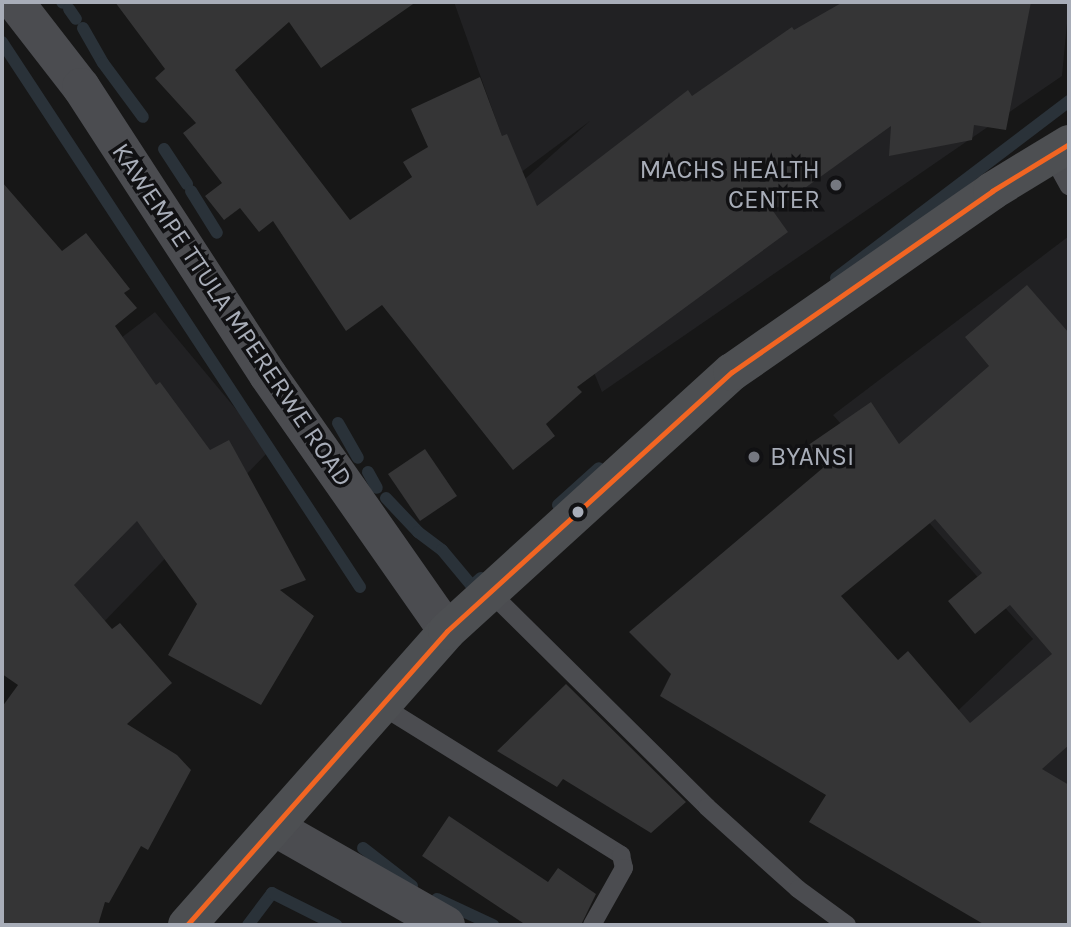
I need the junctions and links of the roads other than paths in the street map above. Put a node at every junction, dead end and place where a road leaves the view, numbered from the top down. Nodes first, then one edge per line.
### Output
1 (15, 2) edge
2 (1063, 161) edge
3 (491, 593) junction
4 (447, 631) junction
5 (382, 705) junction
6 (274, 827) junction
7 (187, 925) edge
8 (446, 925) edge
9 (592, 925) edge
10 (847, 925) edge

1 - 4 street, KAWEMPE TTULA MPERERWE ROAD
2 - 3 main road
3 - 4 main road
3 - 10 lane
4 - 5 main road
5 - 6 main road
5 - 9 lane
6 - 7 main road
6 - 8 street

